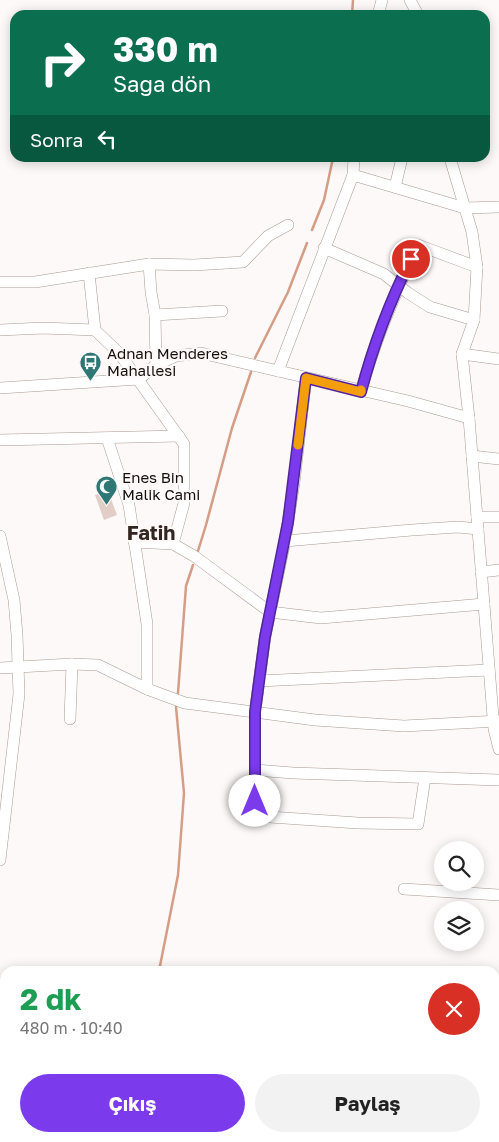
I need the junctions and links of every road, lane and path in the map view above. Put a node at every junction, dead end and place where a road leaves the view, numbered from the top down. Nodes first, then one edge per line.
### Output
1 (354, 162) edge
2 (401, 162) edge
3 (451, 162) edge
4 (353, 175) junction
5 (396, 187) junction
6 (499, 207) edge
7 (465, 208) junction
8 (288, 225) dead end
9 (324, 248) junction
10 (149, 264) junction
11 (477, 267) junction
12 (89, 273) junction
13 (0, 282) edge
14 (398, 286) junction
15 (222, 310) dead end
16 (155, 315) junction
17 (474, 320) junction
18 (0, 330) edge
19 (95, 330) junction
20 (462, 354) junction
21 (499, 359) edge
22 (156, 365) junction
23 (278, 371) junction
24 (306, 378) junction
25 (139, 379) junction
26 (0, 388) edge
27 (361, 392) junction
28 (469, 418) junction
29 (179, 436) junction
30 (106, 438) junction
31 (0, 440) edge
32 (472, 456) junction
33 (499, 459) edge
34 (477, 517) junction
35 (499, 517) edge
36 (478, 529) junction
37 (0, 536) edge
38 (134, 542) junction
39 (285, 542) junction
40 (173, 544) junction
41 (499, 570) edge
42 (481, 572) junction
43 (484, 604) junction
44 (270, 612) junction
45 (72, 664) junction
46 (0, 668) edge
47 (18, 668) junction
48 (489, 670) junction
49 (259, 681) junction
50 (146, 689) junction
51 (255, 712) junction
52 (70, 719) dead end
53 (496, 721) edge
54 (499, 749) edge
55 (255, 770) junction
56 (5, 772) edge
57 (425, 778) junction
58 (499, 780) edge
59 (1, 844) edge
60 (0, 860) edge
61 (404, 889) dead end
62 (499, 895) edge

1 - 4 street
2 - 5 street
3 - 7 street
4 - 5 street
4 - 9 street
5 - 7 street
6 - 7 street
7 - 11 street
8 - 10 street
9 - 14 street
9 - 23 street
10 - 12 street
10 - 16 street
11 - 14 street
11 - 17 street
12 - 13 street
12 - 19 street
14 - 17 street
14 - 27 street
15 - 16 street
16 - 22 street
17 - 20 street
18 - 19 street
19 - 25 street
20 - 21 street
20 - 28 street
22 - 23 street
22 - 25 street
23 - 24 street
24 - 27 street
24 - 39 street
25 - 26 street
25 - 29 street
27 - 28 street
28 - 32 street
29 - 30 street
29 - 40 street
30 - 31 street
30 - 38 street
32 - 33 street
32 - 34 street
34 - 35 street
34 - 36 street
36 - 39 street
36 - 42 street
37 - 47 street
38 - 40 street
38 - 50 street
39 - 44 street
40 - 44 street
41 - 42 street
42 - 43 street
43 - 44 street
43 - 48 street
44 - 49 street
45 - 47 street
45 - 50 street
45 - 52 street
46 - 47 street
47 - 56 street
48 - 49 street
48 - 53 street
49 - 51 street
50 - 51 street
51 - 53 street
51 - 55 street
53 - 54 street
55 - 57 street
55 - 57 street
56 - 59 street
57 - 58 street
59 - 60 street
61 - 62 street

